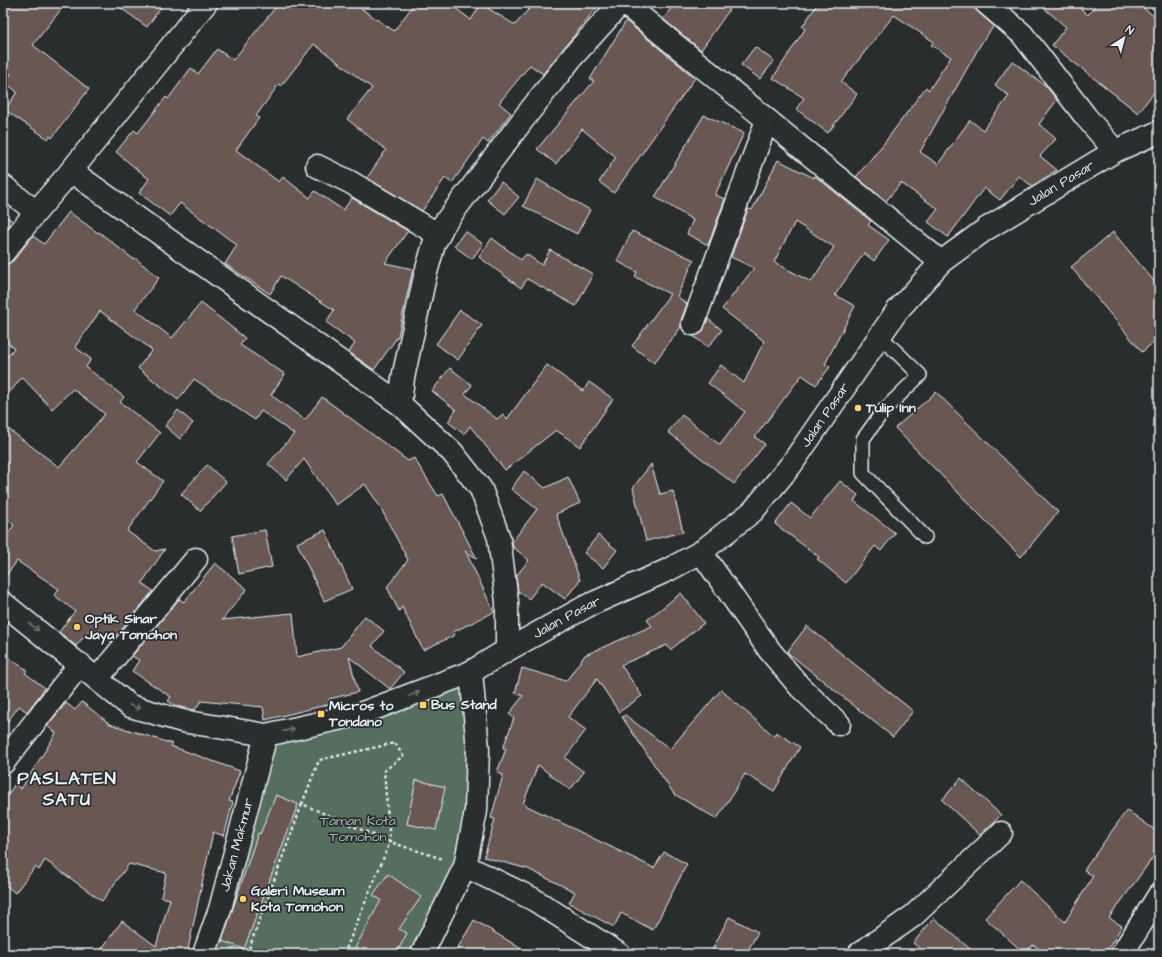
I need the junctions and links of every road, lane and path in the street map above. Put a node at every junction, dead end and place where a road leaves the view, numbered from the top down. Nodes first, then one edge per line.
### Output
1 (206, 3) edge
2 (621, 3) edge
3 (624, 3) edge
4 (986, 3) edge
5 (767, 120) junction
6 (1159, 132) edge
7 (1115, 151) junction
8 (317, 166) dead end
9 (71, 171) junction
10 (3, 186) edge
11 (36, 212) junction
12 (439, 235) junction
13 (3, 253) edge
14 (941, 262) junction
15 (693, 324) dead end
16 (880, 336) junction
17 (400, 404) junction
18 (925, 537) dead end
19 (701, 552) junction
20 (196, 559) dead end
21 (3, 603) edge
22 (507, 650) junction
23 (80, 664) junction
24 (471, 672) junction
25 (97, 679) junction
26 (839, 724) dead end
27 (266, 735) junction
28 (3, 763) edge
29 (302, 804) junction
30 (1001, 834) dead end
31 (390, 842) junction
32 (465, 866) junction
33 (1159, 895) edge
34 (204, 954) edge
35 (247, 954) edge
36 (344, 954) edge
37 (422, 954) edge
38 (619, 954) edge
39 (859, 954) edge
40 (1122, 954) edge

1 - 9 street
2 - 12 street
3 - 5 street
4 - 7 street
5 - 14 street
5 - 15 street
6 - 7 street, Jalan Pasar
7 - 14 street, Jalan Pasar
8 - 12 street
9 - 11 street
9 - 17 street
10 - 11 street
11 - 13 street
12 - 17 street
14 - 16 street, Jalan Pasar
16 - 18 lane
16 - 19 street, Jalan Pasar
17 - 22 street
19 - 22 street, Jalan Pasar
19 - 26 street
20 - 25 street
21 -> 23 street
22 - 24 street, Jalan Pasar
23 - 25 street
23 - 28 street
27 -> 24 street, Jalan Pasar
24 - 32 street
25 -> 27 street
27 - 34 street, Jakan Makmur
29 - 31 path
29 - 31 path
29 - 35 path
30 - 39 street
31 - 32 path
31 - 36 path
32 - 37 street
32 - 38 street
33 - 40 street

